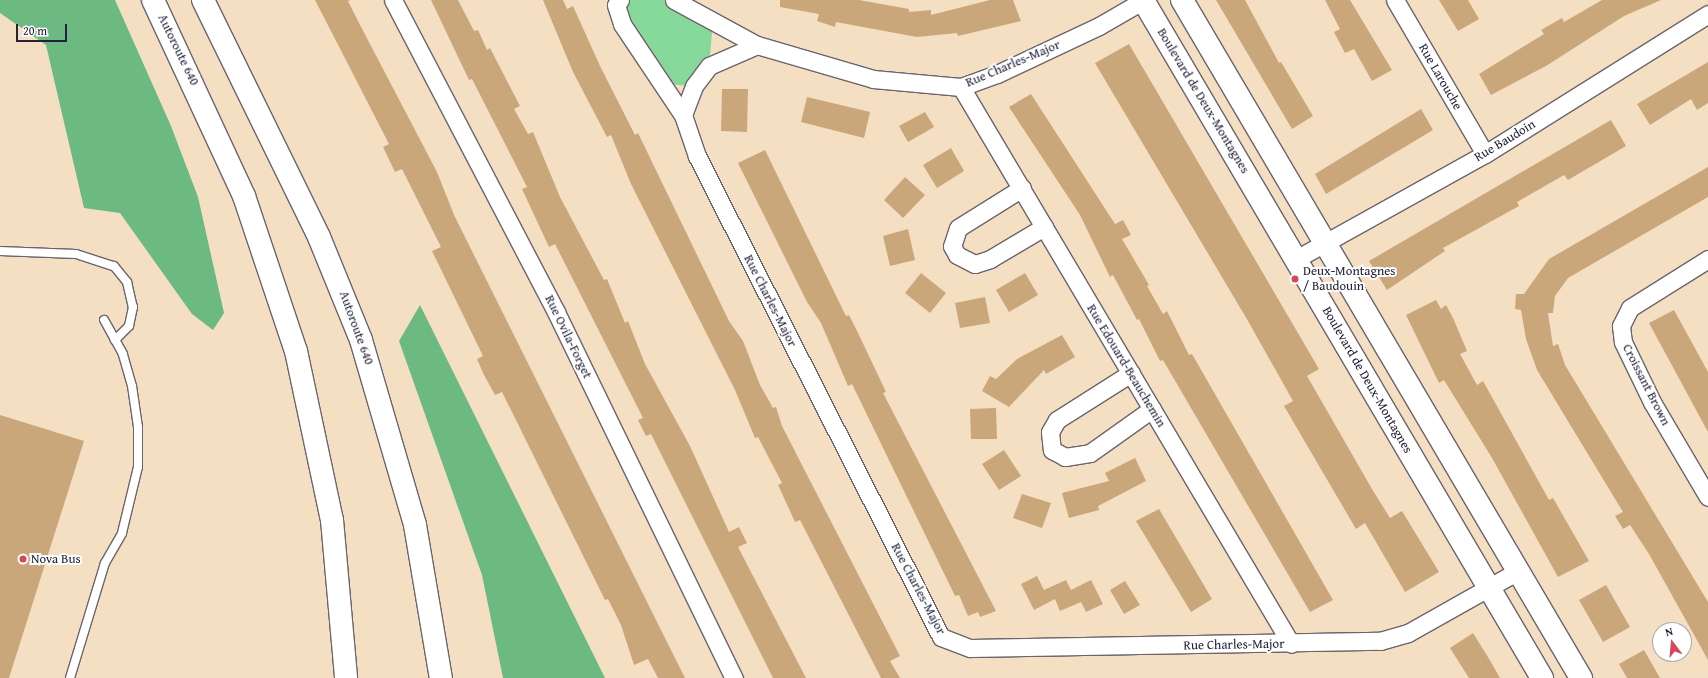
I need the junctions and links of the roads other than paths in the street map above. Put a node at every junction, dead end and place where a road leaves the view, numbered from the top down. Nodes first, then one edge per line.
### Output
1 (153, 0) edge
2 (203, 0) edge
3 (393, 0) edge
4 (620, 0) edge
5 (674, 0) edge
6 (1144, 0) edge
7 (1182, 0) edge
8 (1395, 0) edge
9 (1708, 14) edge
10 (757, 45) junction
11 (961, 87) junction
12 (683, 115) junction
13 (1485, 154) junction
14 (1022, 188) junction
15 (1044, 227) junction
16 (1325, 242) junction
17 (0, 251) edge
18 (1296, 259) junction
19 (1708, 259) edge
20 (104, 320) dead end
21 (115, 340) junction
22 (1131, 373) junction
23 (1152, 409) junction
24 (1708, 497) edge
25 (1518, 571) junction
26 (1489, 588) junction
27 (1291, 644) junction
28 (70, 678) edge
29 (346, 678) edge
30 (441, 678) edge
31 (734, 678) edge
32 (1542, 678) edge
33 (1581, 678) edge

1 - 29 main road, Autoroute 640
2 - 30 main road, Autoroute 640
3 - 31 street, Rue Ovila-Forget
4 - 12 street, Rue Charles-Major
5 - 10 street, Rue Charles-Major
6 - 11 street, Rue Charles-Major
6 - 18 main road, Boulevard de Deux-Montagnes
7 - 16 main road
8 - 13 street, Rue Larouche
9 - 13 street, Rue Baudoin
10 - 11 street, Rue Charles-Major
10 - 12 street
11 - 14 street, Rue Edouard-Beauchemin
12 - 27 street, Rue Charles-Major
13 - 16 street, Rue Baudoin
14 - 15 street, Rue Edouard-Beauchemin
14 - 15 street
15 - 22 street, Rue Edouard-Beauchemin
16 - 18 street, Rue Baudoin
16 - 25 main road
17 - 21 lane
18 - 26 main road, Boulevard de Deux-Montagnes
19 - 24 street, Croissant Brown
20 - 21 lane
21 - 28 lane
22 - 23 street, Rue Edouard-Beauchemin
22 - 23 street
23 - 27 street, Rue Edouard-Beauchemin
25 - 26 street, Rue Charles-Major
25 - 33 main road
26 - 27 street, Rue Charles-Major
26 - 32 main road, Boulevard de Deux-Montagnes

